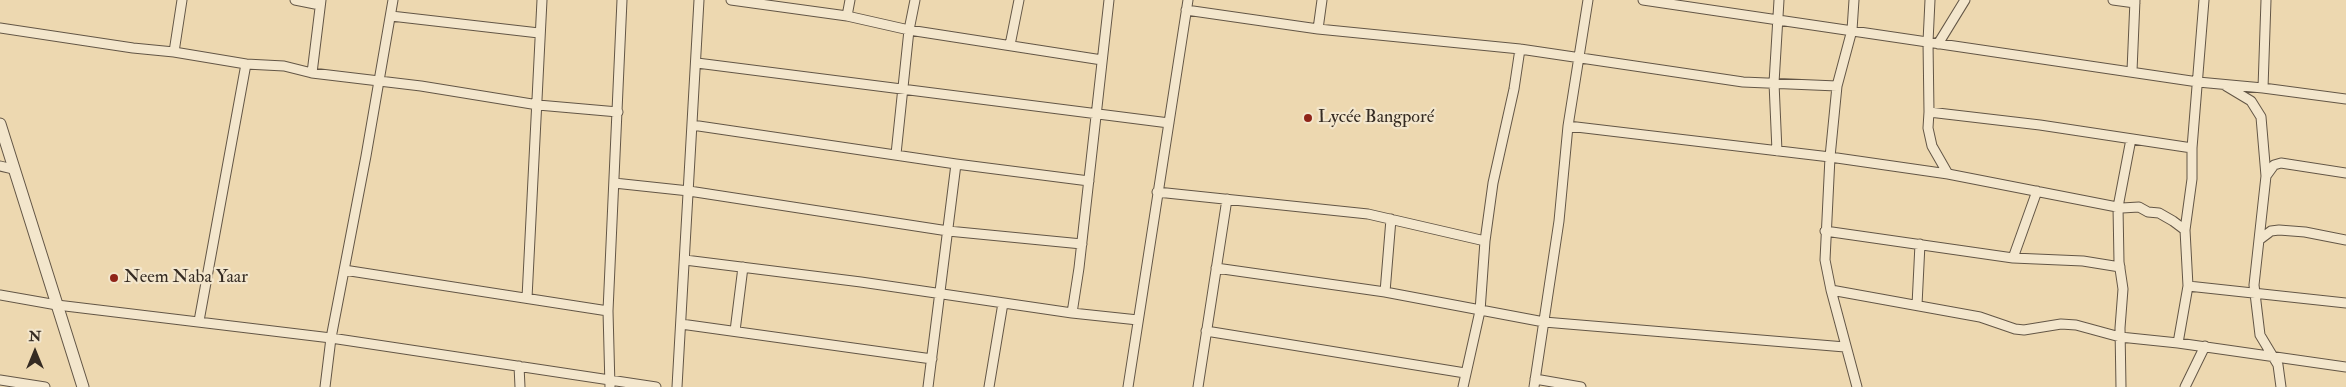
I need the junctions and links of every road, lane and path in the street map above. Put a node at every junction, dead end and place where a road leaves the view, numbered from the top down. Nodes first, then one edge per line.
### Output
1 (182, 0) edge
2 (295, 0) edge
3 (393, 0) edge
4 (542, 0) edge
5 (622, 0) edge
6 (699, 0) edge
7 (731, 0) edge
8 (850, 0) edge
9 (915, 0) edge
10 (1019, 0) edge
11 (1109, 0) edge
12 (1188, 0) edge
13 (1322, 0) edge
14 (1588, 0) edge
15 (1643, 0) edge
16 (1712, 0) edge
17 (1779, 0) edge
18 (1854, 0) edge
19 (1930, 0) edge
20 (1965, 0) edge
21 (2113, 0) edge
22 (2204, 0) edge
23 (2266, 0) edge
24 (2135, 1) edge
25 (320, 2) edge
26 (1186, 10) junction
27 (1712, 10) junction
28 (391, 16) junction
29 (847, 16) junction
30 (1779, 20) junction
31 (0, 28) edge
32 (1318, 29) junction
33 (909, 30) junction
34 (1852, 30) junction
35 (539, 33) junction
36 (1933, 43) junction
37 (1010, 46) junction
38 (1520, 50) junction
39 (174, 52) junction
40 (1102, 60) junction
41 (1580, 60) junction
42 (697, 63) junction
43 (246, 64) junction
44 (2132, 71) junction
45 (312, 73) junction
46 (380, 80) junction
47 (2198, 82) junction
48 (1774, 83) junction
49 (2223, 85) junction
50 (1837, 86) junction
51 (903, 88) junction
52 (2263, 88) junction
53 (2346, 99) edge
54 (538, 105) junction
55 (618, 112) junction
56 (1929, 112) junction
57 (1096, 114) junction
58 (0, 124) edge
59 (1169, 124) junction
60 (692, 125) junction
61 (1568, 126) junction
62 (2131, 139) junction
63 (2192, 148) junction
64 (1777, 151) junction
65 (896, 154) junction
66 (1830, 157) junction
67 (956, 164) junction
68 (0, 166) edge
69 (13, 169) junction
70 (2346, 173) edge
71 (1948, 174) junction
72 (2266, 176) junction
73 (1089, 181) junction
74 (614, 183) junction
75 (688, 191) junction
76 (2037, 191) junction
77 (1157, 192) junction
78 (1227, 199) junction
79 (2118, 206) junction
80 (1392, 219) junction
81 (2185, 230) junction
82 (948, 231) junction
83 (1825, 231) junction
84 (2259, 240) junction
85 (2346, 240) edge
86 (1485, 241) junction
87 (1082, 244) junction
88 (1920, 244) junction
89 (2013, 258) junction
90 (685, 260) junction
91 (743, 267) junction
92 (2120, 267) junction
93 (1216, 268) junction
94 (344, 270) junction
95 (2188, 286) junction
96 (1831, 290) junction
97 (1385, 292) junction
98 (2254, 292) junction
99 (940, 294) junction
100 (0, 296) edge
101 (527, 298) junction
102 (1003, 303) junction
103 (2346, 303) edge
104 (57, 305) junction
105 (1917, 305) junction
106 (608, 311) junction
107 (1480, 311) junction
108 (1072, 313) junction
109 (1138, 320) junction
110 (199, 321) junction
111 (1544, 322) junction
112 (681, 324) junction
113 (735, 331) junction
114 (1206, 331) junction
115 (330, 338) junction
116 (2120, 338) junction
117 (2178, 343) junction
118 (2205, 346) junction
119 (1845, 347) junction
120 (2272, 356) junction
121 (932, 359) junction
122 (519, 366) junction
123 (2346, 368) edge
124 (1465, 373) junction
125 (0, 380) edge
126 (1534, 383) edge
127 (610, 384) edge
128 (45, 387) edge
129 (83, 387) edge
130 (325, 387) edge
131 (520, 387) edge
132 (656, 387) edge
133 (677, 387) edge
134 (928, 387) edge
135 (989, 387) edge
136 (1128, 387) edge
137 (1198, 387) edge
138 (1463, 387) edge
139 (1581, 387) edge
140 (1857, 387) edge
141 (2121, 387) edge
142 (2185, 387) edge
143 (2281, 387) edge

1 - 39 street
2 - 25 street
3 - 28 street
4 - 35 street
5 - 55 street
6 - 42 street
7 - 29 street
8 - 29 street
9 - 33 street
10 - 37 street
11 - 40 street
12 - 26 street
13 - 32 street
14 - 41 street
15 - 27 street
16 - 27 street
17 - 30 street
18 - 34 street
19 - 36 street
20 - 36 street
21 - 24 street
22 - 47 street
23 - 52 street
24 - 44 street
25 - 45 street
26 - 32 street
26 - 59 street
27 - 30 street
28 - 35 street
28 - 46 street
29 - 33 street
30 - 34 street
30 - 48 street
31 - 39 street
32 - 38 street
33 - 37 street
33 - 51 street
34 - 36 street
34 - 50 street
35 - 54 street
36 - 44 street
36 - 56 street
37 - 40 street
38 - 41 street
38 - 86 street
39 - 43 street
40 - 57 street
41 - 48 street
41 - 61 street
42 - 51 street
42 - 60 street
43 - 45 street
43 - 110 street
44 - 47 street
45 - 46 street
46 - 54 street
46 - 94 street
47 - 49 street
47 - 63 street
48 - 50 street
48 - 64 street
49 - 52 street
49 - 72 street
50 - 66 street
51 - 57 street
51 - 65 street
52 - 53 street
54 - 55 street
54 - 101 street
55 - 74 street
56 - 62 street
56 - 71 street
57 - 59 street
57 - 73 street
58 - 69 street
59 - 77 street
60 - 65 street
60 - 75 street
61 - 64 street
61 - 111 street
62 - 63 street
62 - 79 street
63 - 81 street
64 - 66 street
65 - 67 street
66 - 71 street
66 - 83 street
67 - 73 street
67 - 82 street
68 - 69 street
69 - 104 street
70 - 72 street
71 - 76 street
72 - 84 street
73 - 87 street
74 - 75 street
74 - 106 street
75 - 82 street
75 - 90 street
76 - 79 street
76 - 89 street
77 - 78 street
77 - 109 street
78 - 80 street
78 - 93 street
79 - 81 street
79 - 92 street
80 - 86 street
80 - 97 street
81 - 95 street
82 - 87 street
82 - 99 street
83 - 88 street
83 - 96 street
84 - 85 street
84 - 98 street
86 - 107 street
87 - 108 street
88 - 89 street
88 - 105 street
89 - 92 street
90 - 91 street
90 - 112 street
91 - 99 street
91 - 113 street
92 - 116 street
93 - 97 street
93 - 114 street
94 - 101 street
94 - 115 street
95 - 98 street
95 - 117 street
96 - 105 street
96 - 119 street
97 - 107 street
98 - 103 street
98 - 120 street
99 - 102 street
99 - 121 street
100 - 104 street
101 - 106 street
102 - 108 street
102 - 135 street
104 - 110 street
104 - 129 street
105 - 116 street
106 - 127 street
107 - 111 street
107 - 124 street
108 - 109 street
109 - 136 street
110 - 115 street
111 - 119 street
111 - 126 street
112 - 113 street
112 - 133 street
113 - 121 street
114 - 124 street
114 - 137 street
115 - 122 street
115 - 130 street
116 - 117 street
116 - 141 street
117 - 118 street
118 - 120 street
118 - 142 street
119 - 140 street
120 - 123 street
120 - 143 street
121 - 134 street
122 - 127 street
122 - 131 street
124 - 138 street
125 - 128 street
126 - 139 street
127 - 132 street

